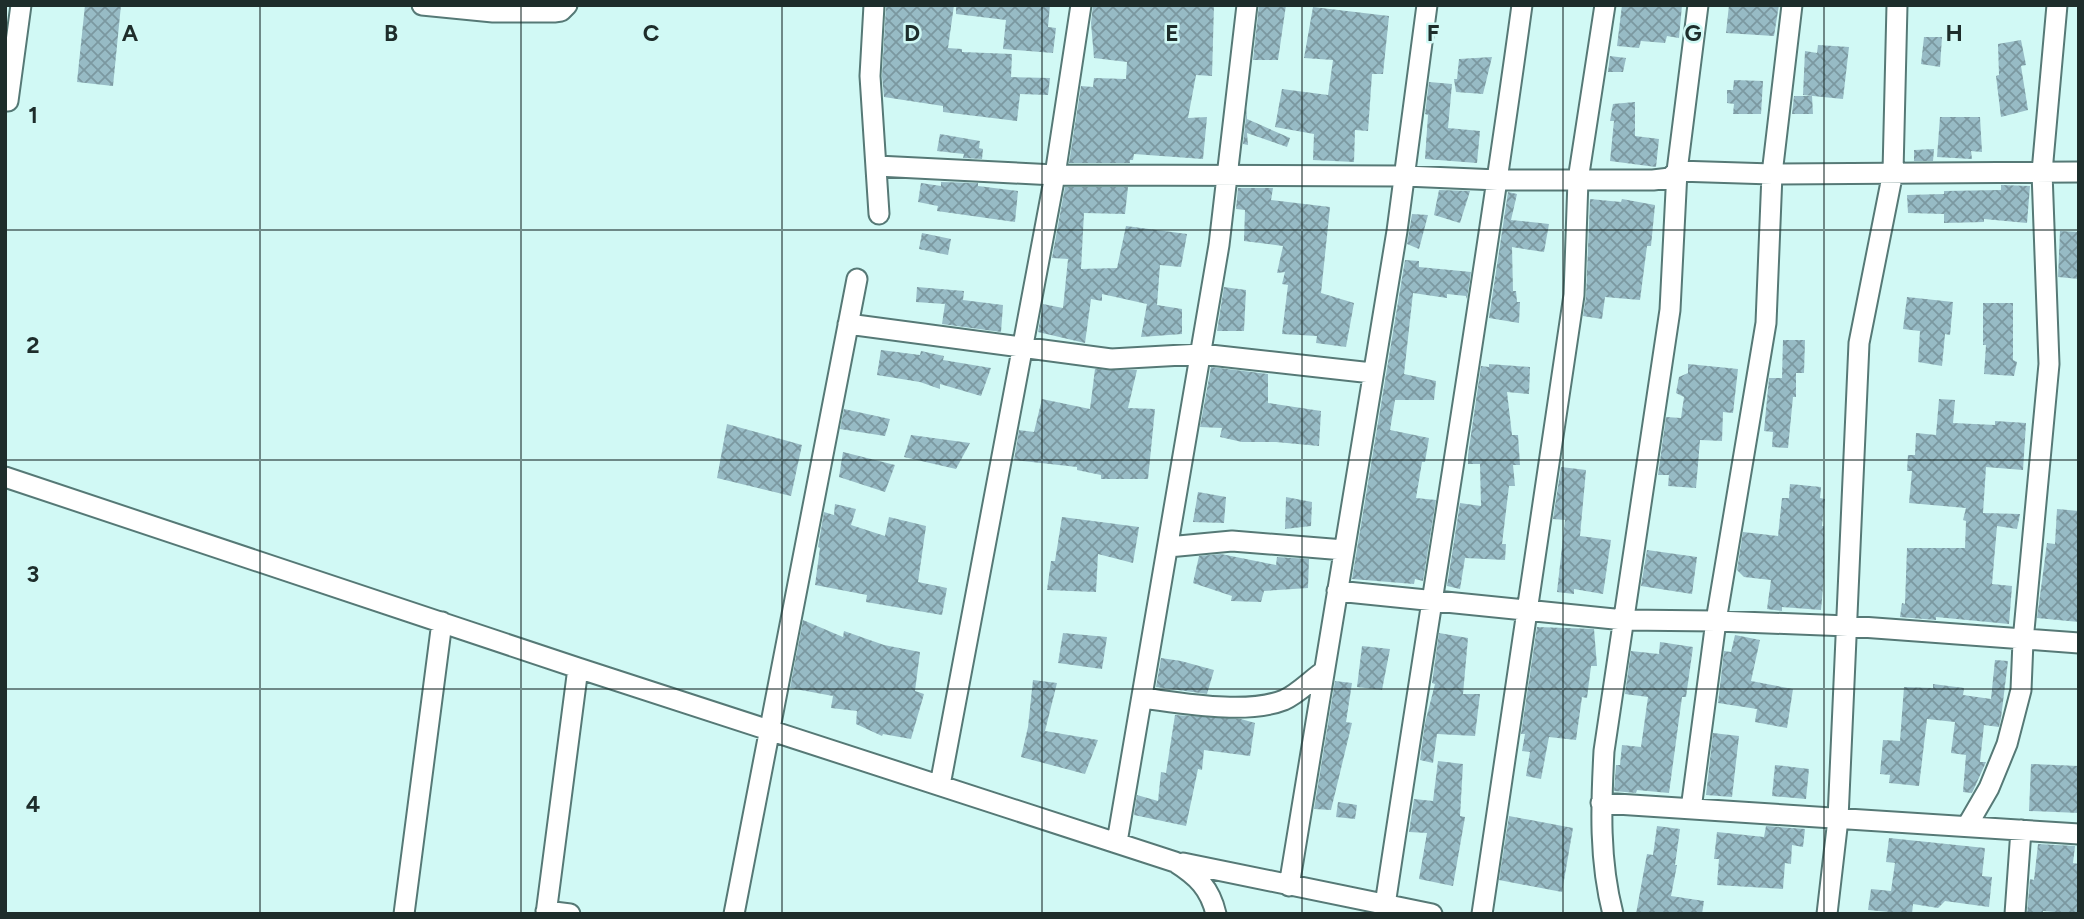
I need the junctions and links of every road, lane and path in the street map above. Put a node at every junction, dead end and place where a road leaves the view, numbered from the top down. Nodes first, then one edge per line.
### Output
1 (21, 5) edge
2 (422, 5) edge
3 (567, 5) edge
4 (874, 5) edge
5 (1081, 5) edge
6 (1247, 5) edge
7 (1427, 5) edge
8 (1522, 5) edge
9 (1605, 5) edge
10 (1698, 5) edge
11 (1793, 5) edge
12 (1897, 5) edge
13 (2057, 5) edge
14 (8, 102) dead end
15 (877, 166) junction
16 (1677, 171) junction
17 (1893, 172) junction
18 (2042, 172) junction
19 (2079, 172) edge
20 (1772, 174) junction
21 (1055, 176) junction
22 (1405, 176) junction
23 (1228, 177) junction
24 (1498, 180) junction
25 (1578, 180) junction
26 (878, 214) dead end
27 (857, 279) dead end
28 (848, 324) junction
29 (1023, 348) junction
30 (1201, 354) junction
31 (1372, 373) junction
32 (5, 477) edge
33 (1168, 547) junction
34 (1344, 550) junction
35 (1338, 591) junction
36 (1431, 602) junction
37 (1527, 611) junction
38 (1624, 620) junction
39 (1716, 621) junction
40 (442, 622) junction
41 (1848, 626) junction
42 (2023, 641) junction
43 (2079, 643) edge
44 (579, 668) junction
45 (1324, 671) junction
46 (1142, 698) junction
47 (1285, 700) junction
48 (1316, 717) junction
49 (769, 730) junction
50 (940, 785) junction
51 (1601, 803) junction
52 (1691, 809) junction
53 (1838, 819) junction
54 (1967, 826) junction
55 (2021, 830) junction
56 (2079, 834) edge
57 (1117, 842) junction
58 (1175, 862) junction
59 (1289, 886) junction
60 (1385, 905) junction
61 (546, 912) edge
62 (404, 914) edge
63 (570, 914) edge
64 (734, 914) edge
65 (1216, 914) edge
66 (1432, 914) edge
67 (1482, 914) edge
68 (1613, 914) edge
69 (1827, 914) edge
70 (2015, 914) edge

1 - 14 street
2 - 3 street
4 - 15 street
5 - 21 street
6 - 23 street
7 - 22 street
8 - 24 street
9 - 25 street
10 - 16 street
11 - 20 street
12 - 17 street
13 - 18 street
15 - 21 street
15 - 26 street
16 - 20 street
16 - 25 street
16 - 38 street
17 - 18 street
17 - 20 street
17 - 41 street
18 - 19 street
18 - 42 street
20 - 39 street
21 - 23 street
21 - 29 street
22 - 23 street
22 - 24 street
22 - 31 street
23 - 30 street
24 - 25 street
24 - 36 street
25 - 37 street
27 - 28 street
28 - 29 street
28 - 49 street
29 - 30 street
29 - 50 street
30 - 31 street
30 - 33 street
31 - 34 street
32 - 40 street
33 - 34 street
33 - 46 street
34 - 35 street
35 - 36 street
35 - 45 street
36 - 37 street
36 - 60 street
37 - 38 street
37 - 67 street
38 - 39 street
38 - 51 street
39 - 41 street
39 - 52 street
40 - 44 street
40 - 62 street
41 - 42 street
41 - 53 street
42 - 43 street
42 - 54 street
44 - 49 street
44 - 61 street
45 - 47 street
45 - 48 street
46 - 47 street
46 - 57 street
47 - 48 street
48 - 59 street
49 - 50 street
49 - 64 street
50 - 57 street
51 - 52 street
51 - 68 street
52 - 53 street
53 - 54 street
53 - 69 street
54 - 55 street
55 - 56 street
55 - 70 street
57 - 58 street
58 - 59 street
58 - 65 street
59 - 60 street
60 - 66 street
61 - 63 street

